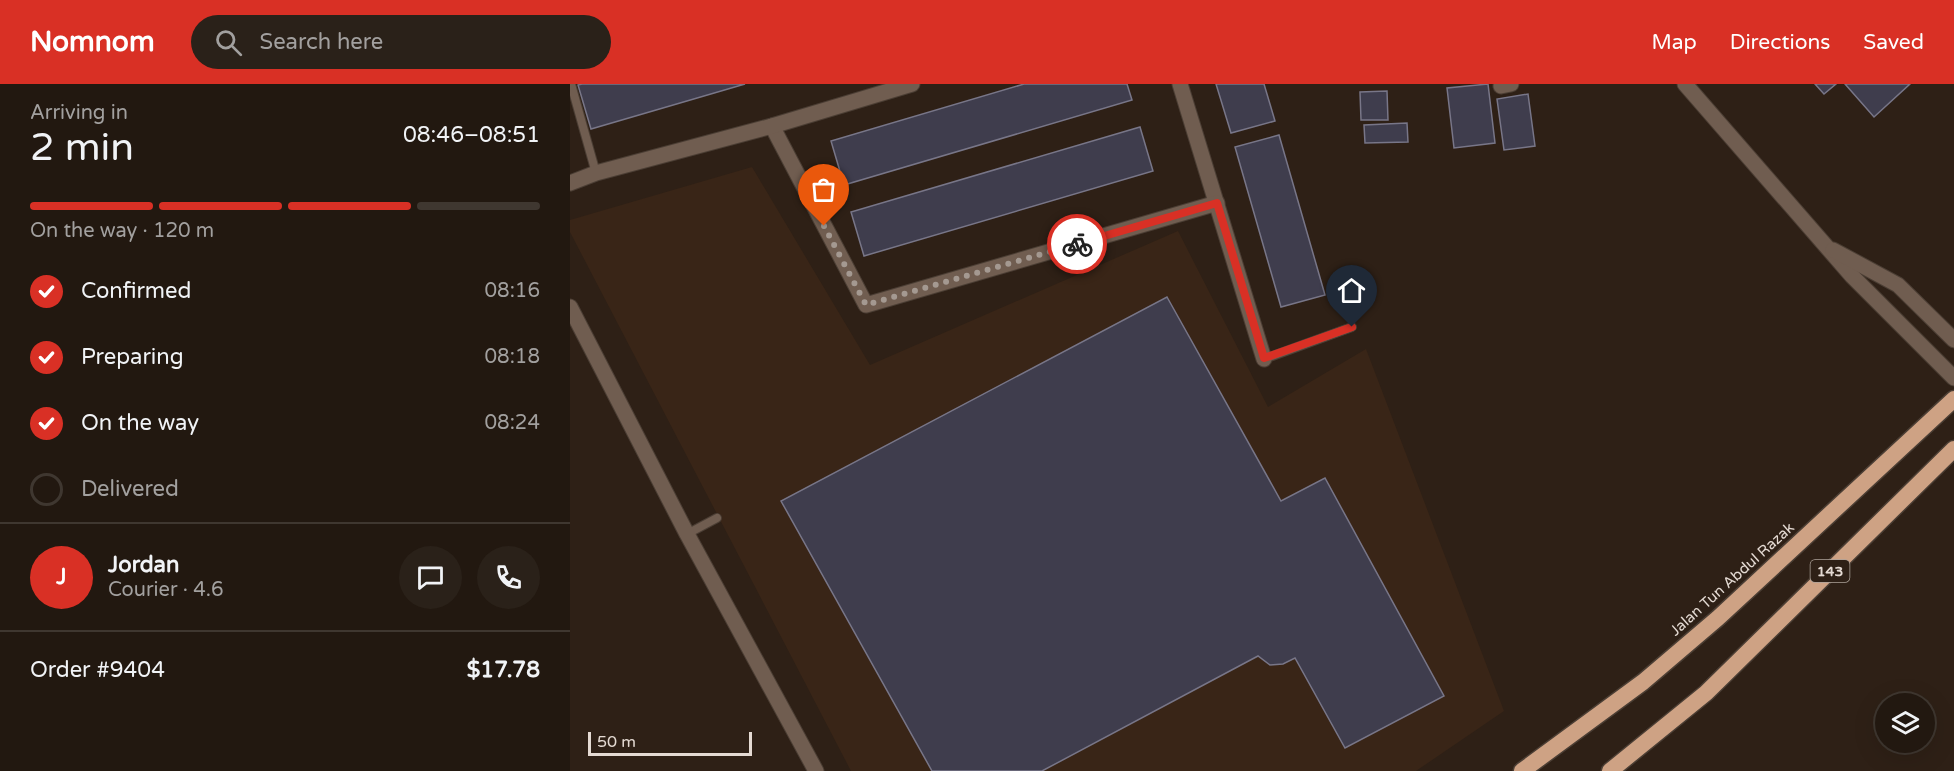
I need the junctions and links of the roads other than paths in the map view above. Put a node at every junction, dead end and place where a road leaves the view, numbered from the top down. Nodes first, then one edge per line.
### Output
1 (571, 84) edge
2 (912, 84) edge
3 (1180, 84) edge
4 (1685, 84) edge
5 (883, 88) edge
6 (772, 126) junction
7 (596, 173) junction
8 (570, 183) edge
9 (1217, 203) junction
10 (1825, 246) junction
11 (570, 307) edge
12 (1352, 327) dead end
13 (1954, 340) edge
14 (1264, 358) joint
15 (1954, 378) edge
16 (1954, 399) edge
17 (1954, 449) edge
18 (717, 518) dead end
19 (687, 534) junction
20 (816, 771) edge
21 (1522, 771) edge
22 (1610, 771) edge

1 - 7 lane
2 - 5 street
3 - 9 street
4 - 10 street
5 - 6 street
6 - 7 street
6 - 9 street
7 - 8 street
9 - 14 street
10 - 13 street
10 - 15 street
11 - 19 street
12 - 14 lane
16 - 21 highway, Jalan Tun Abdul Razak / 143
17 - 22 highway, 143
18 - 19 lane
19 - 20 street

